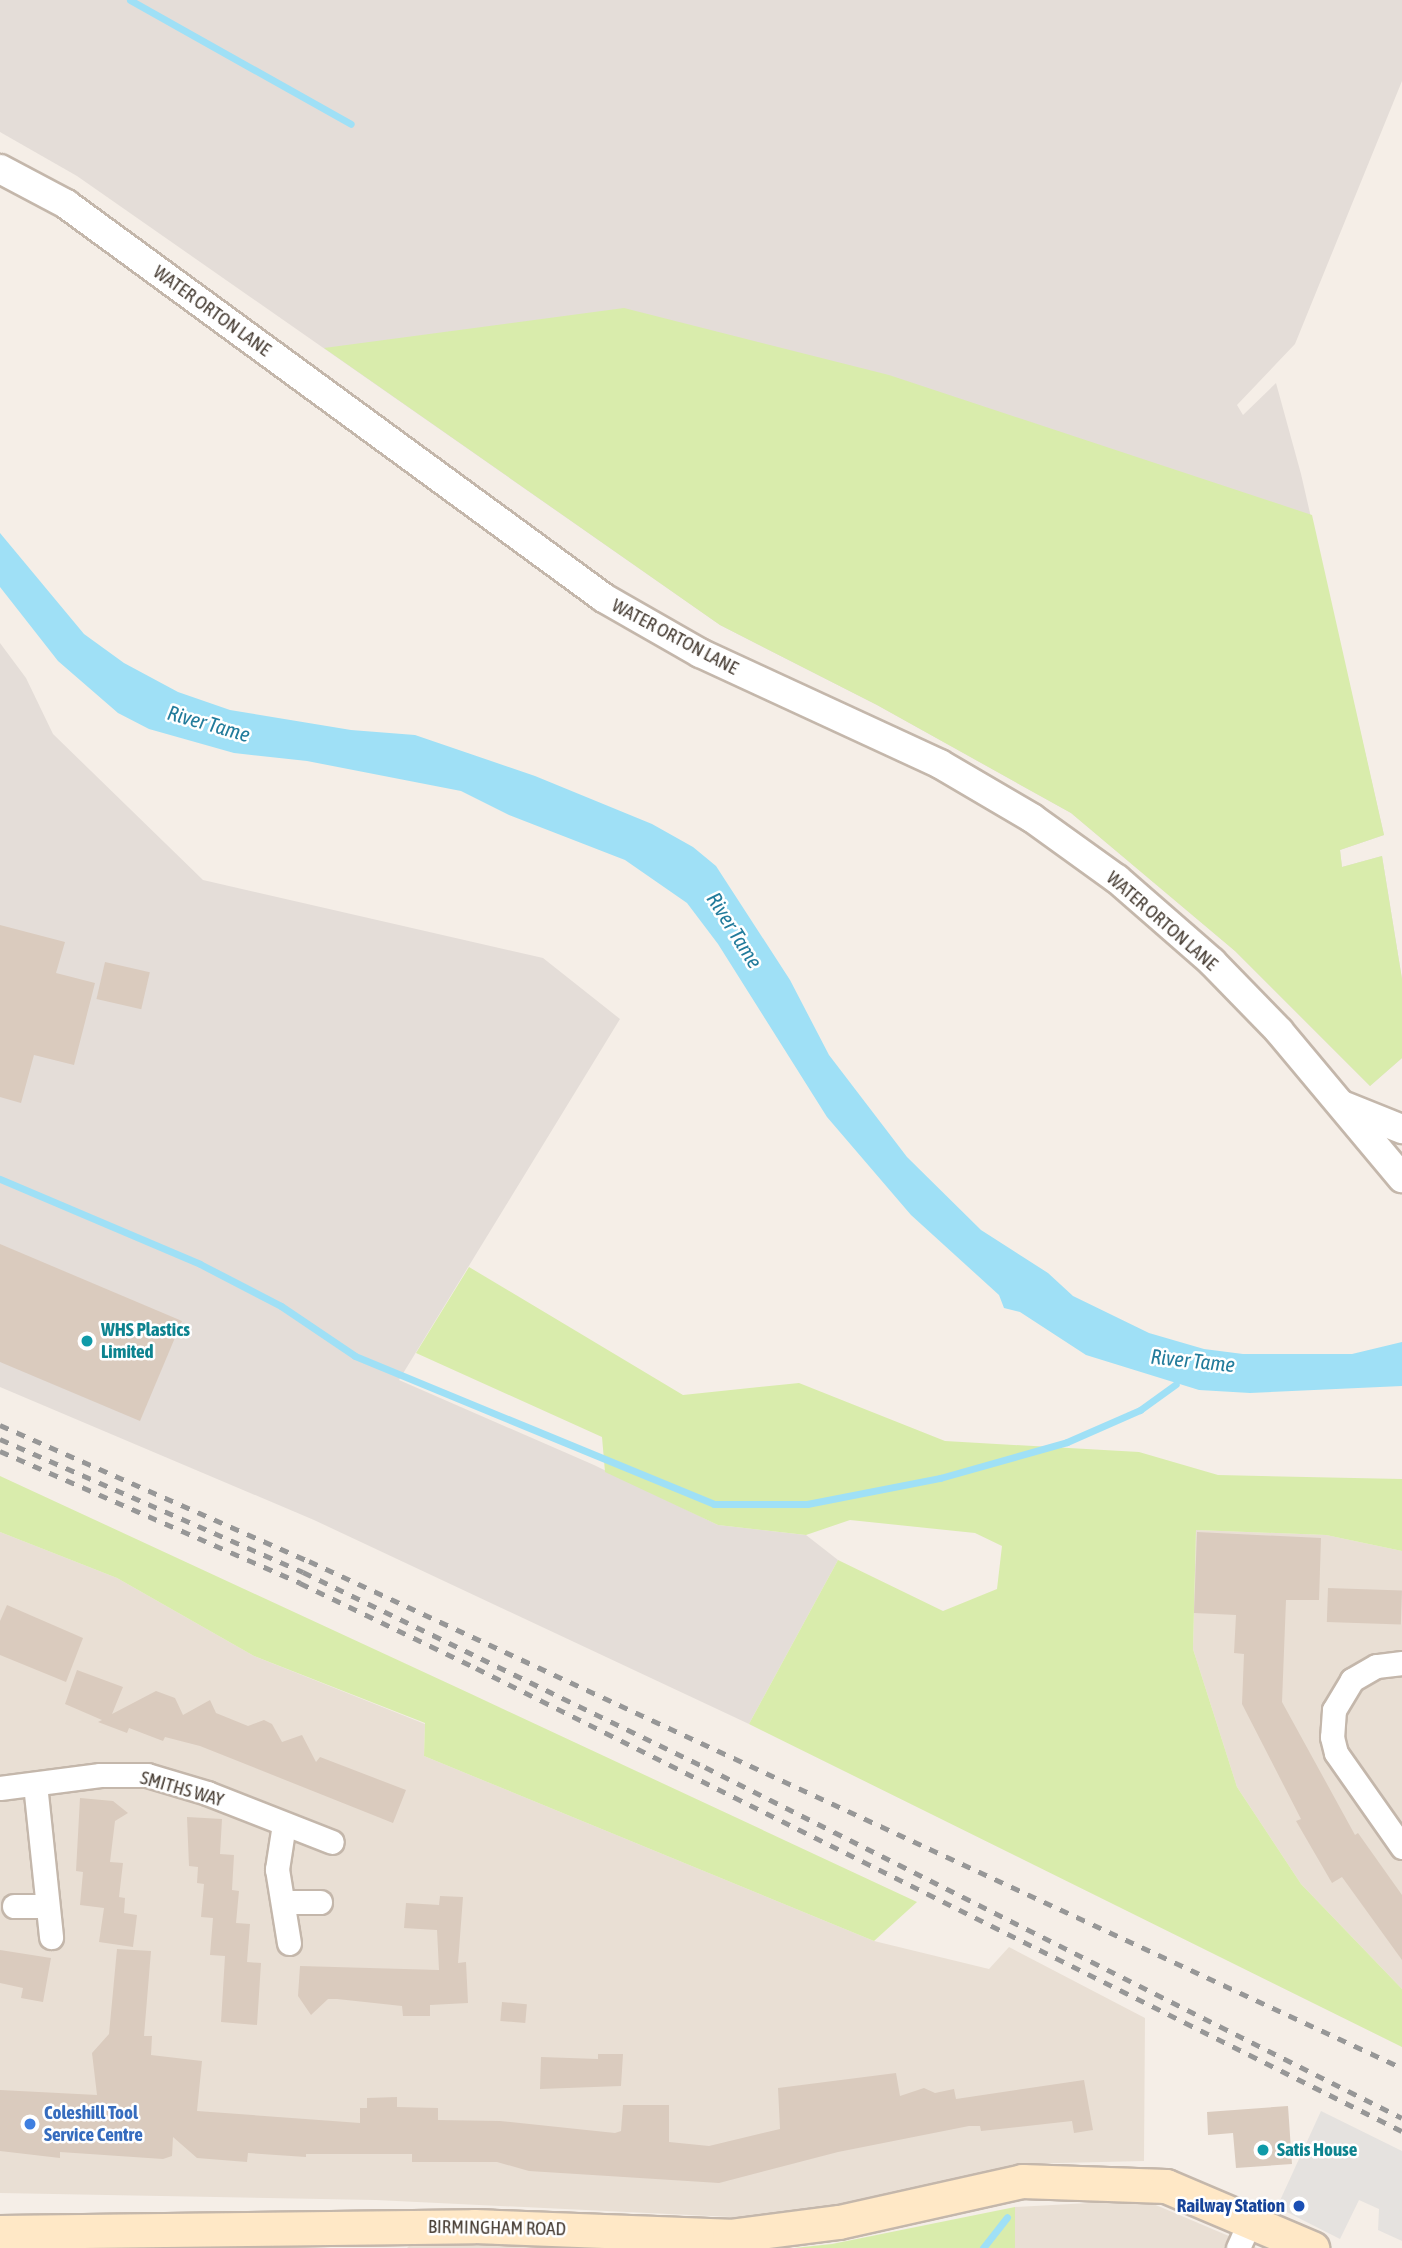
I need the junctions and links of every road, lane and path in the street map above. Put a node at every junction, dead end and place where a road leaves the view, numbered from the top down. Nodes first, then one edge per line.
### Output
1 (0, 169) edge
2 (1339, 1104) junction
3 (1402, 1129) edge
4 (1402, 1178) edge
5 (1402, 1663) edge
6 (35, 1784) junction
7 (0, 1788) edge
8 (284, 1824) junction
9 (332, 1842) dead end
10 (1402, 1847) edge
11 (286, 1902) junction
12 (320, 1902) dead end
13 (14, 1906) dead end
14 (47, 1906) junction
15 (51, 1937) dead end
16 (289, 1944) dead end
17 (1244, 2233) edge
18 (18, 2238) edge
19 (1312, 2248) edge

1 - 2 street, WATER ORTON LANE
2 - 3 street, WATER ORTON LANE
2 - 4 street, WATER ORTON LANE
5 - 10 street
6 - 7 street, SMITHS WAY
6 - 8 street, SMITHS WAY
6 - 14 street
8 - 9 street, SMITHS WAY
8 - 11 street
11 - 12 street
11 - 16 street
13 - 14 street
14 - 15 street
17 - 18 main road, BIRMINGHAM ROAD
17 - 19 main road, BIRMINGHAM ROAD

